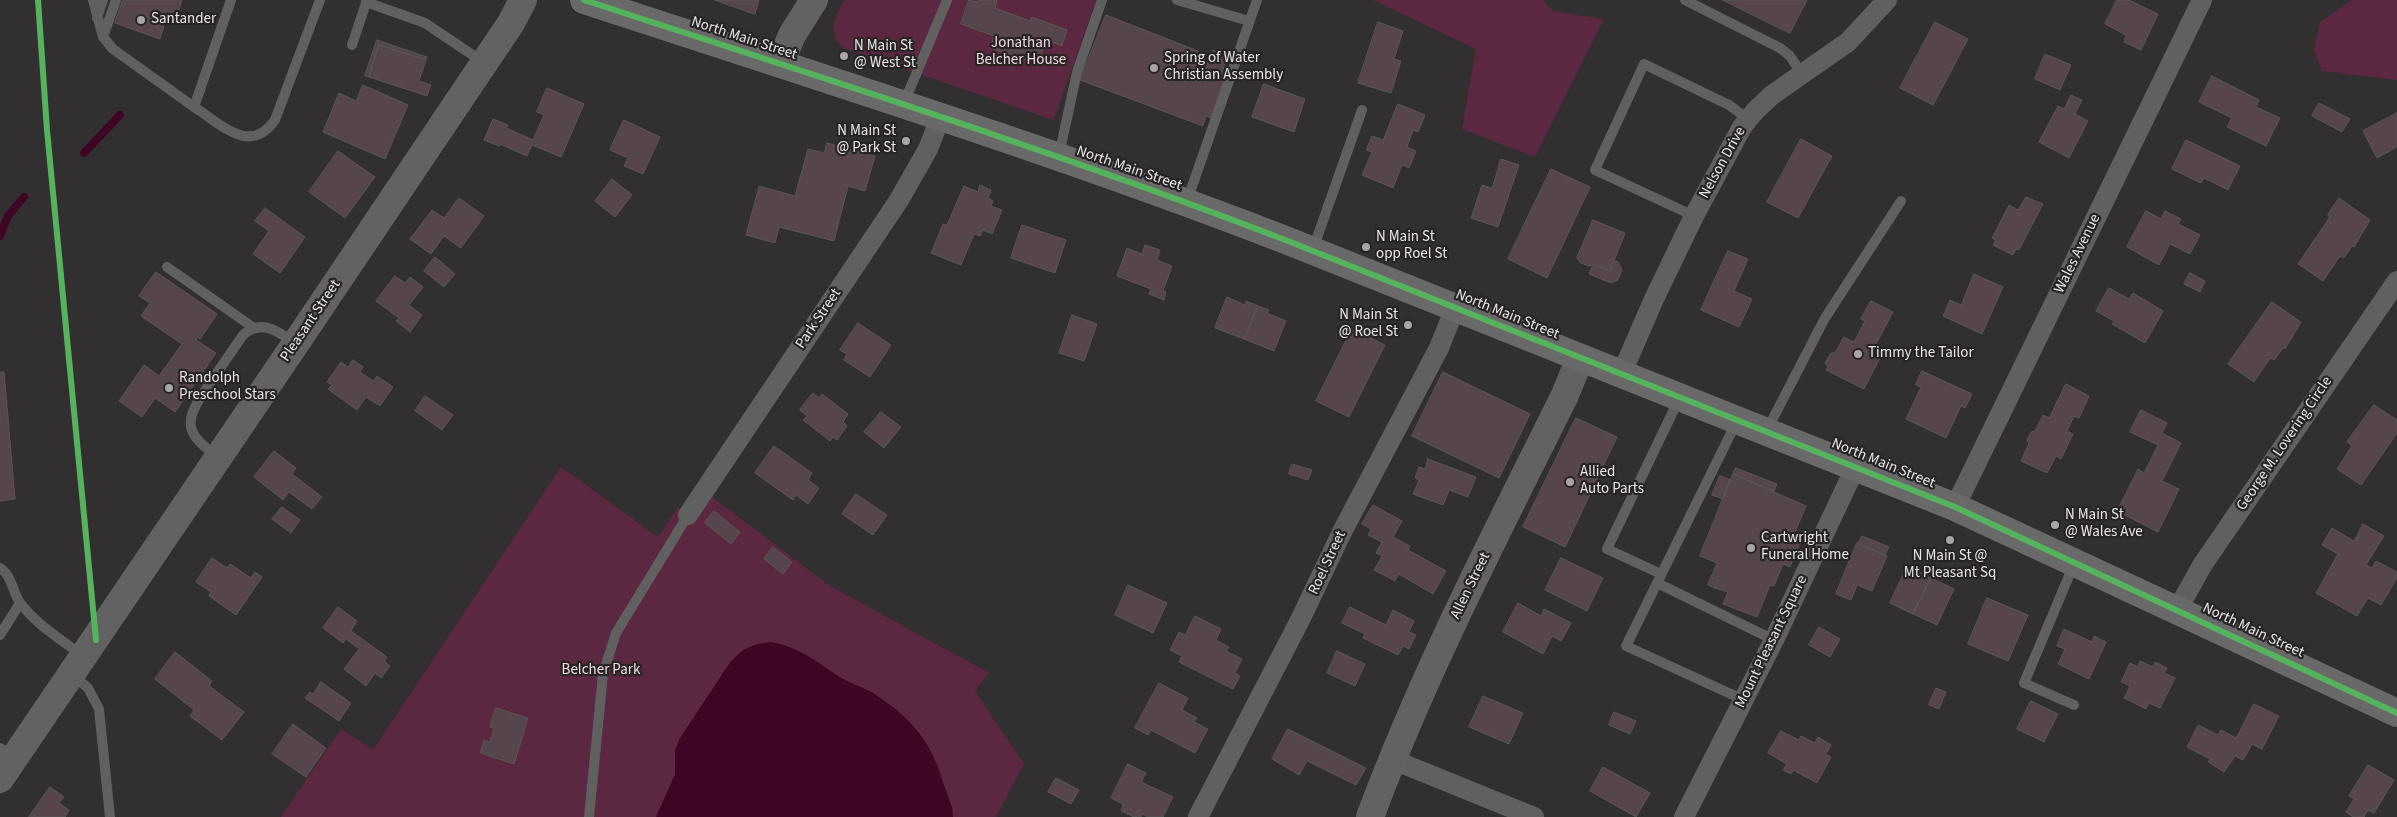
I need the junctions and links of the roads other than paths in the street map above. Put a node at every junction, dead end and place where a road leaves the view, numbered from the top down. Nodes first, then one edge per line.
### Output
1 (93, 0) edge
2 (103, 0) edge
3 (116, 0) edge
4 (231, 0) edge
5 (320, 0) edge
6 (523, 0) edge
7 (814, 0) edge
8 (947, 0) edge
9 (1102, 0) edge
10 (1177, 0) edge
11 (1257, 0) edge
12 (1685, 0) edge
13 (1887, 0) edge
14 (2202, 0) edge
15 (367, 1) edge
16 (596, 2) edge
17 (97, 18) junction
18 (1249, 21) junction
19 (103, 37) junction
20 (352, 45) dead end
21 (484, 63) junction
22 (780, 64) junction
23 (1802, 74) junction
24 (903, 105) junction
25 (194, 107) junction
26 (1362, 110) dead end
27 (940, 118) junction
28 (1748, 119) junction
29 (1059, 158) junction
30 (1901, 201) dead end
31 (1187, 202) junction
32 (1694, 216) junction
33 (1312, 250) junction
34 (167, 267) dead end
35 (2397, 281) edge
36 (1455, 308) junction
37 (254, 328) junction
38 (296, 343) junction
39 (1580, 358) junction
40 (1621, 375) junction
41 (1680, 398) junction
42 (1737, 420) junction
43 (1767, 431) junction
44 (218, 458) junction
45 (1856, 466) junction
46 (1955, 507) junction
47 (688, 514) joint
48 (2075, 562) junction
49 (0, 568) edge
50 (1659, 579) junction
51 (20, 603) junction
52 (2178, 610) junction
53 (0, 635) edge
54 (1774, 640) junction
55 (84, 657) junction
56 (1744, 700) junction
57 (2074, 705) dead end
58 (2397, 713) edge
59 (1391, 759) junction
60 (5, 762) edge
61 (110, 817) edge
62 (589, 817) edge
63 (1198, 817) edge
64 (1370, 817) edge
65 (1534, 817) edge
66 (1684, 817) edge

1 - 17 lane
2 - 17 lane
3 - 19 lane
4 - 25 lane
5 - 25 lane
6 - 21 street, Pleasant Street
7 - 22 street
8 - 24 lane
9 - 29 lane
10 - 18 lane
11 - 18 lane
12 - 23 lane
13 - 23 street, Nelson Drive
14 - 46 street, Wales Avenue
15 - 20 lane
15 - 21 lane
16 - 22 main road, North Main Street
17 - 19 lane
18 - 31 lane
19 - 25 lane
21 - 38 street, Pleasant Street
22 - 24 main road, North Main Street
23 - 28 street, Nelson Drive
24 - 27 main road, North Main Street
26 - 33 lane
27 - 29 main road, North Main Street
27 - 47 street, Park Street
28 - 32 street, Nelson Drive
28 - 32 lane
29 - 31 main road, North Main Street
30 - 43 lane
31 - 33 main road, North Main Street
32 - 40 street, Nelson Drive
33 - 36 main road, North Main Street
34 - 37 lane
35 - 52 street, George M. Lovering Circle
36 - 39 main road, North Main Street
36 - 63 street, Roel Street
37 - 38 lane
37 - 44 lane
38 - 44 street, Pleasant Street
39 - 40 main road, North Main Street
39 - 59 street, Allen Street
40 - 41 main road, North Main Street
41 - 42 main road, North Main Street
41 - 50 lane
42 - 43 main road, North Main Street
42 - 50 lane
43 - 45 main road, North Main Street
44 - 55 street, Pleasant Street
45 - 46 main road, North Main Street
45 - 54 street, Mount Pleasant Square
46 - 48 main road, North Main Street
47 - 62 lane
48 - 52 main road, North Main Street
48 - 57 lane
49 - 51 lane
50 - 54 lane
50 - 56 lane
51 - 53 lane
51 - 55 lane
52 - 58 main road, North Main Street
54 - 56 street, Mount Pleasant Square
55 - 60 street, Pleasant Street
55 - 61 lane
56 - 66 street, Mount Pleasant Square
59 - 64 street, Allen Street
59 - 65 street

